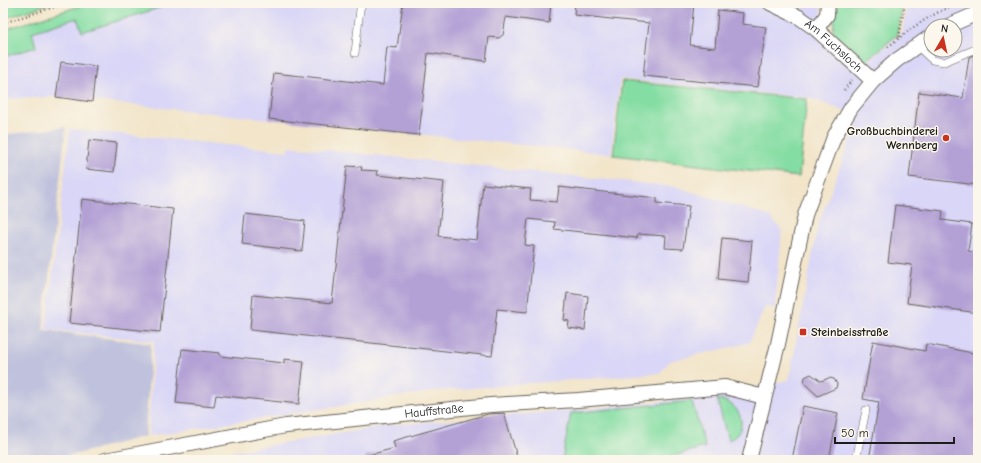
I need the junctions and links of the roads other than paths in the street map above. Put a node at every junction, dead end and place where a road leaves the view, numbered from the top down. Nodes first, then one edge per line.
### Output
1 (363, 3) edge
2 (770, 3) edge
3 (828, 3) edge
4 (978, 13) edge
5 (963, 20) edge
6 (816, 29) junction
7 (923, 41) edge
8 (913, 48) junction
9 (978, 48) edge
10 (355, 52) dead end
11 (873, 81) junction
12 (764, 397) junction
13 (866, 410) dead end
14 (105, 460) edge
15 (749, 460) edge
16 (856, 460) edge

1 - 10 lane
2 - 6 street, Am Fuchsloch
3 - 6 street
4 - 5 street
6 - 11 street, Am Fuchsloch
7 - 8 street
8 - 9 lane
8 - 11 street
11 - 12 street
12 - 14 street, Hauffstraße
12 - 15 street
13 - 16 lane

